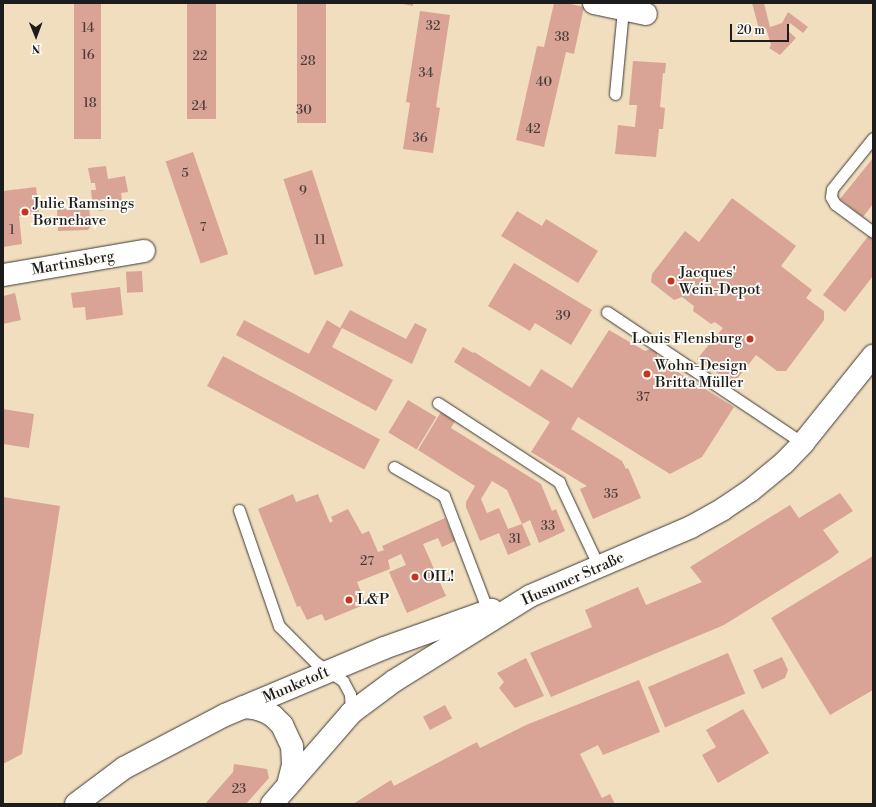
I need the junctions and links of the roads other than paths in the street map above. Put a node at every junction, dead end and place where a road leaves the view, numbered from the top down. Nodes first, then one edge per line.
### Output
1 (594, 3) edge
2 (623, 9) junction
3 (646, 14) dead end
4 (615, 94) dead end
5 (873, 138) edge
6 (873, 232) edge
7 (144, 251) dead end
8 (3, 275) edge
9 (607, 312) dead end
10 (873, 356) edge
11 (438, 403) dead end
12 (803, 443) junction
13 (394, 467) dead end
14 (239, 510) dead end
15 (600, 567) junction
16 (530, 596) junction
17 (488, 611) junction
18 (329, 672) junction
19 (243, 707) junction
20 (351, 713) junction
21 (288, 785) junction
22 (76, 804) edge
23 (272, 804) edge

1 - 2 main road
2 - 3 main road
2 - 4 lane
5 - 6 lane
7 - 8 main road, Martinsberg
9 - 12 lane
10 - 12 main road, Husumer Straße
11 - 15 lane
12 - 15 main road, Husumer Straße
13 - 17 lane
14 - 18 lane
15 - 16 main road, Husumer Straße
16 - 17 main road, Munketoft
16 - 20 main road, Husumer Straße
17 - 18 main road, Munketoft
18 - 19 main road, Munketoft
18 - 20 lane
19 - 21 main road
19 - 22 main road, Munketoft
20 - 21 main road, Husumer Straße
21 - 23 main road, Husumer Straße

